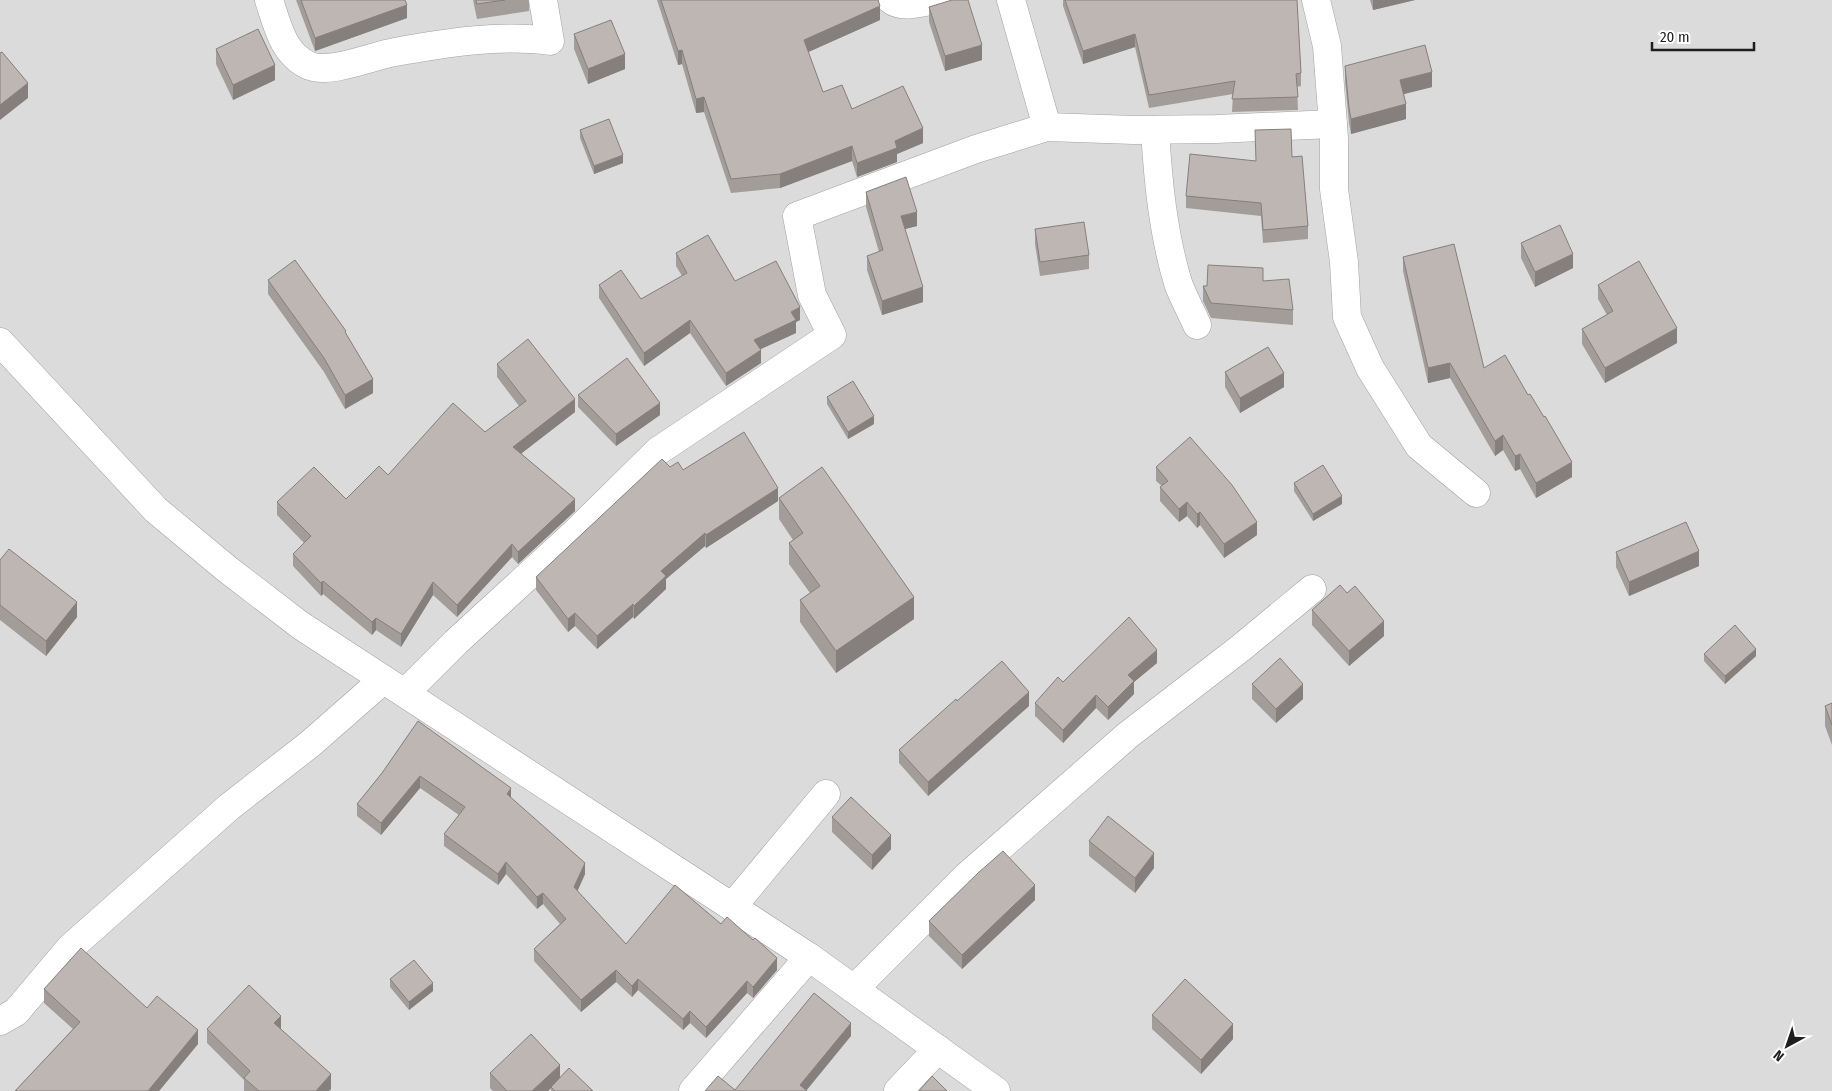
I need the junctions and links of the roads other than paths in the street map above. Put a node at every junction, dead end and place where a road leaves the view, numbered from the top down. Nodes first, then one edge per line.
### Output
1 (269, 0) edge
2 (543, 0) edge
3 (891, 0) edge
4 (936, 0) edge
5 (1011, 0) edge
6 (1316, 0) edge
7 (1332, 124) junction
8 (1047, 127) junction
9 (1155, 130) junction
10 (1197, 325) dead end
11 (0, 342) edge
12 (1476, 493) dead end
13 (1312, 588) dead end
14 (383, 680) junction
15 (407, 694) junction
16 (826, 794) dead end
17 (732, 907) junction
18 (809, 957) junction
19 (854, 988) junction
20 (0, 1021) edge
21 (938, 1049) junction
22 (693, 1091) edge
23 (898, 1091) edge
24 (996, 1091) edge

1 - 2 street
3 - 4 street
5 - 8 street
6 - 7 street
7 - 9 street
7 - 12 street
8 - 9 street
8 - 15 street
9 - 10 street
11 - 14 street
13 - 19 street
14 - 15 street
14 - 20 street
15 - 17 street
16 - 17 street
17 - 18 street
18 - 19 street
18 - 22 street
19 - 21 street
21 - 23 street
21 - 24 street

